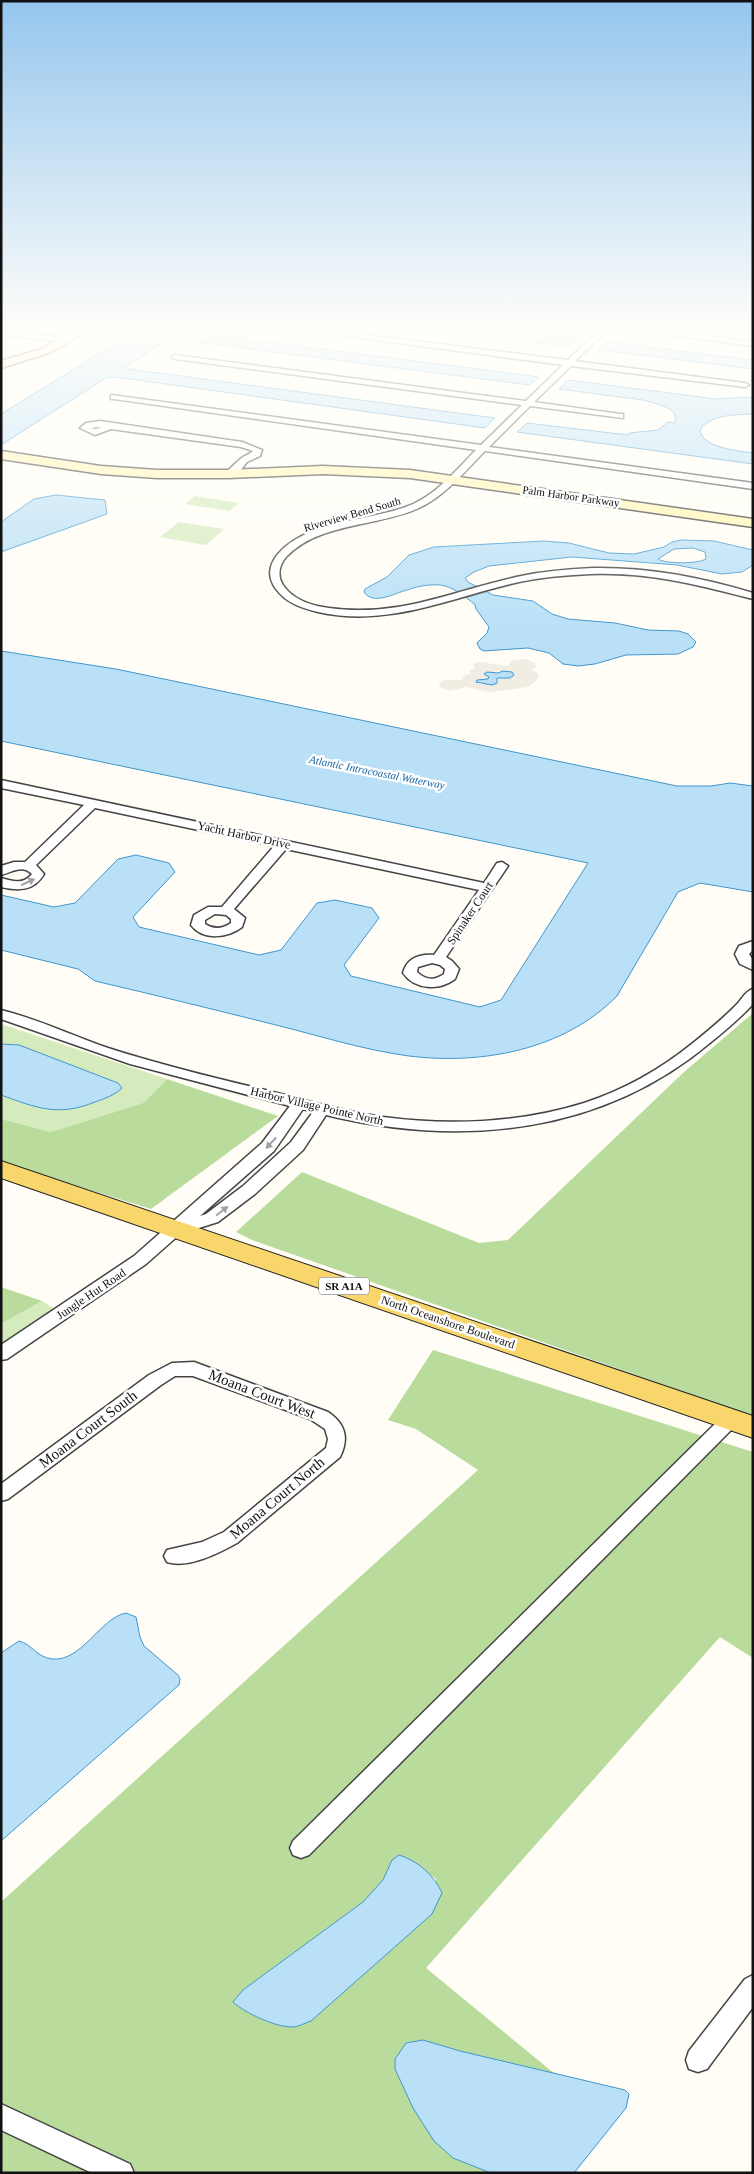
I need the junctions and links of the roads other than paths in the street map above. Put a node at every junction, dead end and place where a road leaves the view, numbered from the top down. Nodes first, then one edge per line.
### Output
1 (132, 429) edge
2 (344, 429) edge
3 (503, 429) edge
4 (483, 449) junction
5 (1, 455) edge
6 (230, 474) junction
7 (452, 479) junction
8 (753, 486) edge
9 (753, 523) edge
10 (753, 596) edge
11 (1, 784) edge
12 (93, 803) junction
13 (284, 844) junction
14 (28, 866) junction
15 (502, 866) dead end
16 (1, 871) edge
17 (1, 882) edge
18 (487, 888) junction
19 (226, 910) dead end
20 (753, 945) edge
21 (438, 959) dead end
22 (753, 966) edge
23 (753, 992) edge
24 (1, 1014) edge
25 (300, 1103) junction
26 (324, 1109) junction
27 (1, 1169) edge
28 (177, 1229) junction
29 (1, 1354) edge
30 (178, 1369) joint
31 (742, 1423) edge
32 (337, 1434) joint
33 (1, 1494) edge
34 (174, 1556) dead end
35 (301, 1848) dead end
36 (753, 1987) edge
37 (698, 2060) dead end
38 (1, 2117) edge
39 (121, 2173) edge

1 - 6 street
2 - 4 street
3 - 4 street, Riverview Bend South
4 - 7 street, Riverview Bend South
4 - 8 street
5 - 6 street, Palm Harbor Parkway
6 - 7 street, Palm Harbor Parkway
7 - 9 street, Palm Harbor Parkway
7 - 10 street, Riverview Bend South
11 - 12 street, Yacht Harbor Drive
12 - 13 street, Yacht Harbor Drive
12 - 14 street
13 - 18 street, Yacht Harbor Drive
13 - 19 street
14 - 16 street
17 -> 14 street
15 - 18 street, Spinaker Court
18 - 21 street, Spinaker Court
20 - 22 street
23 - 26 street, Harbor Village Pointe North
24 - 25 street, Harbor Village Pointe North
25 - 26 street, Harbor Village Pointe North
25 -> 28 street
28 -> 26 street
27 - 28 main road, North Oceanshore Boulevard / SR A1A
28 - 29 street, Jungle Hut Road
28 - 31 main road, North Oceanshore Boulevard / SR A1A
30 - 32 street, Moana Court West
30 - 33 street, Moana Court South
31 - 35 street
32 - 34 street, Moana Court North
36 - 37 street
38 - 39 street

